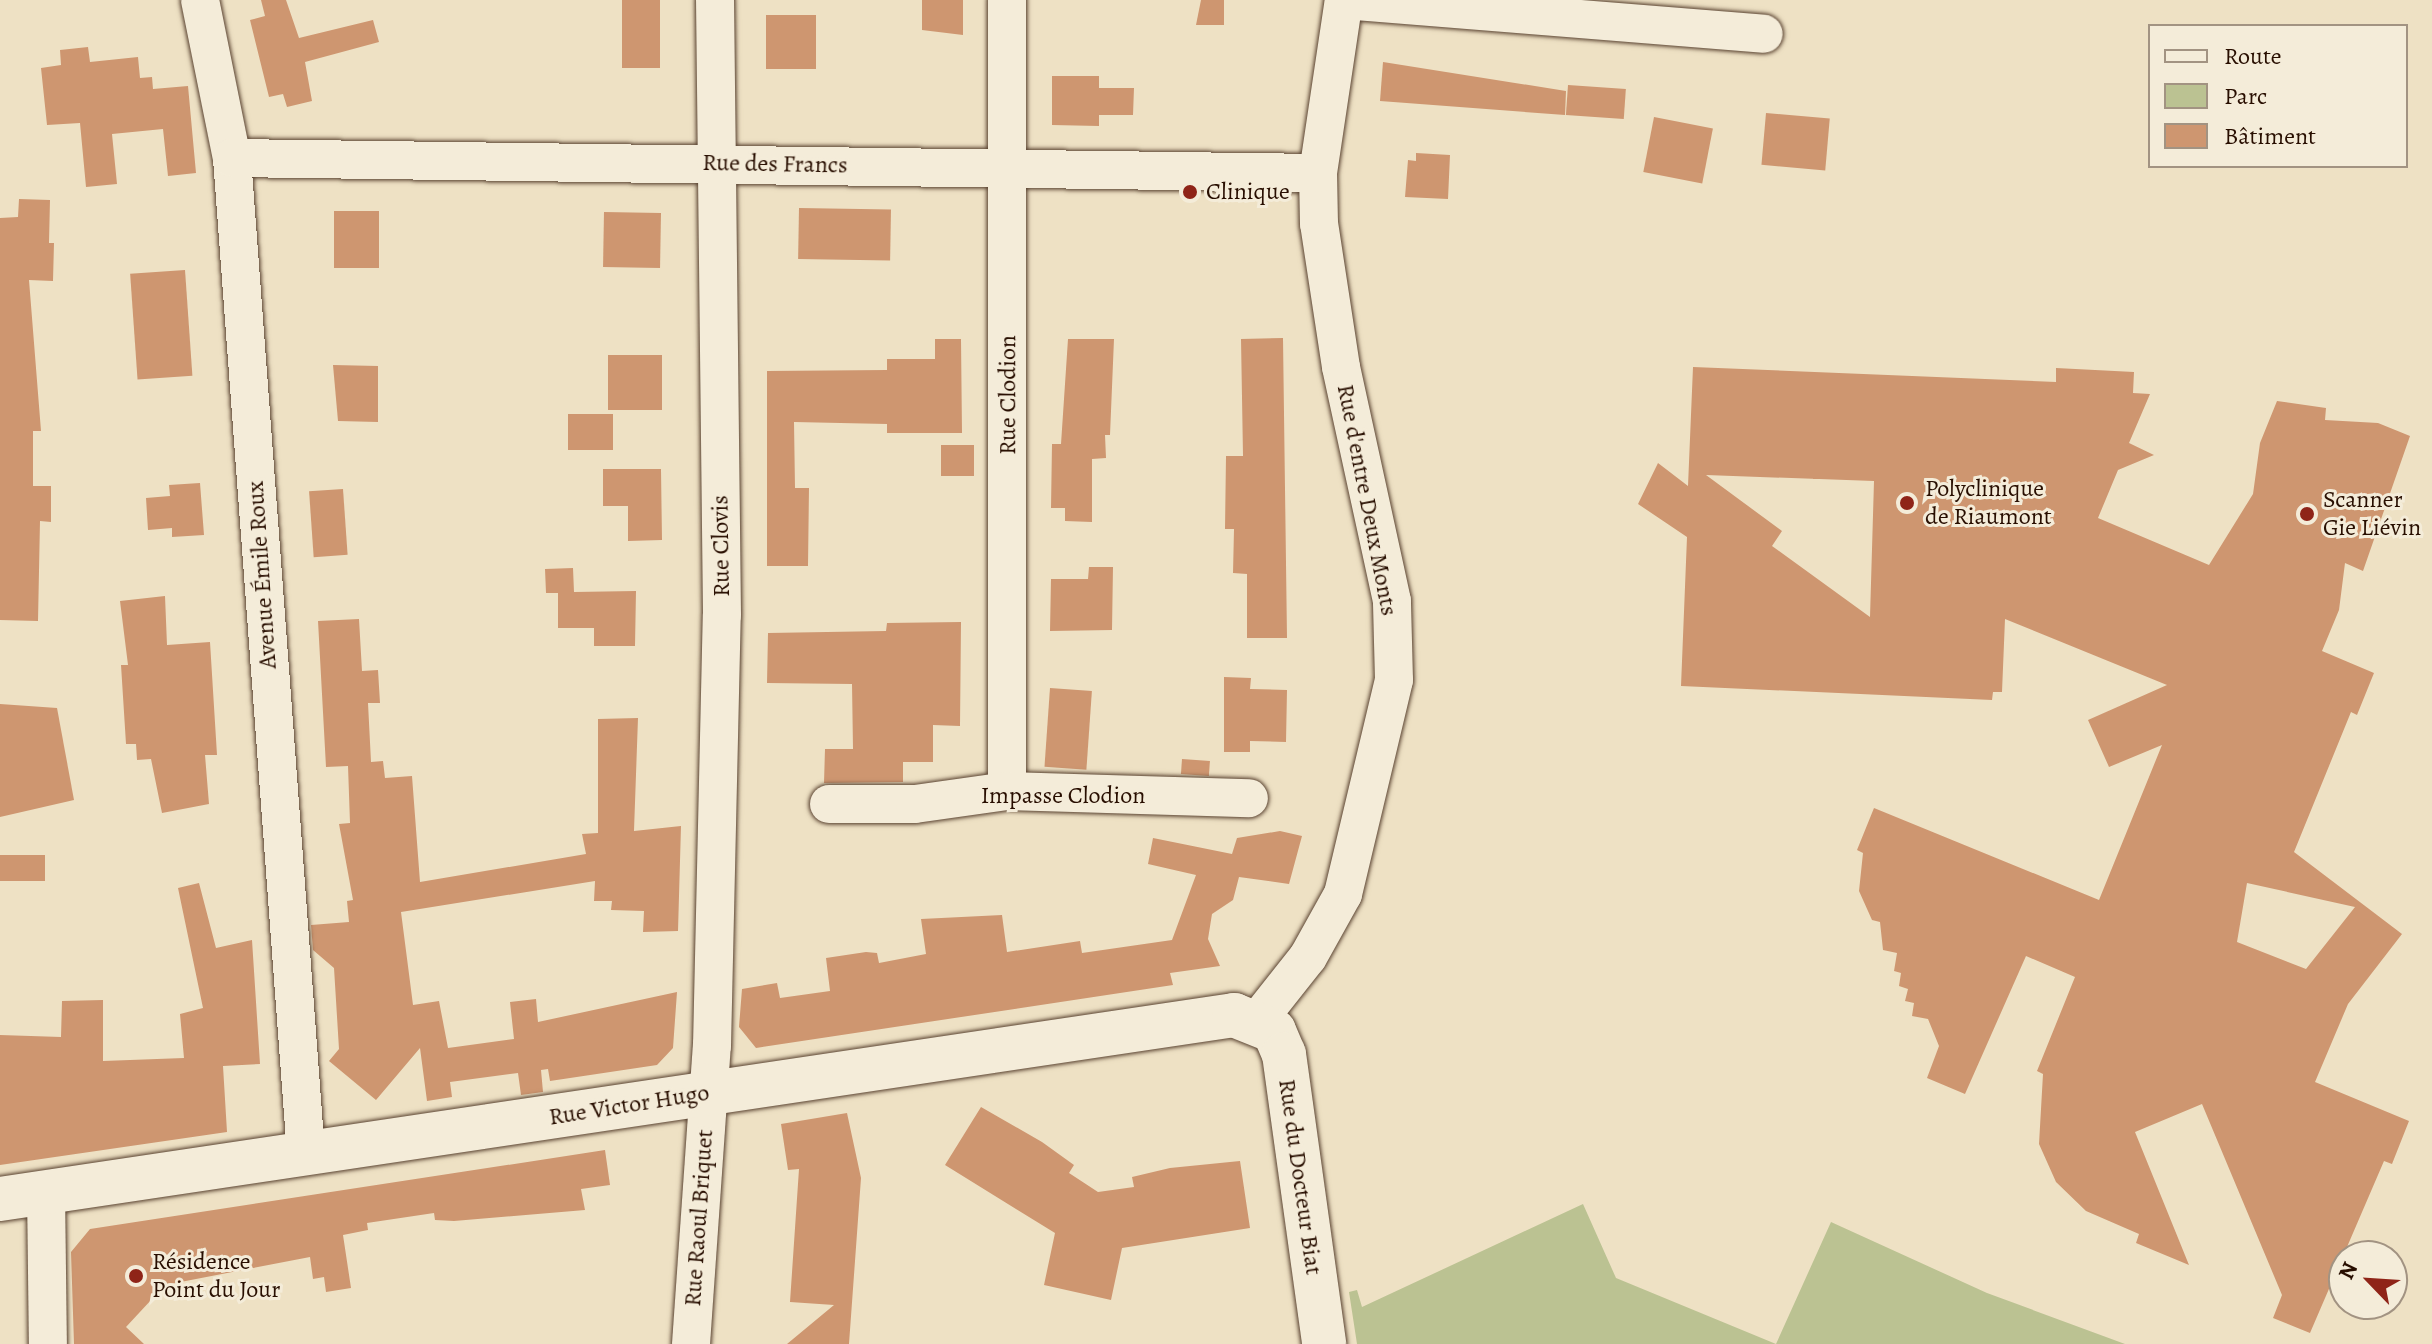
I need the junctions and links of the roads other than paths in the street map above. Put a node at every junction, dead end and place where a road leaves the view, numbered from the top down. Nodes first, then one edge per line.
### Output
1 (200, 0) edge
2 (715, 0) edge
3 (1007, 0) edge
4 (1344, 0) edge
5 (1764, 34) dead end
6 (232, 158) junction
7 (715, 162) junction
8 (1005, 170) junction
9 (1318, 173) junction
10 (1007, 791) junction
11 (1249, 798) dead end
12 (829, 804) dead end
13 (1258, 1020) junction
14 (709, 1092) junction
15 (306, 1154) junction
16 (46, 1190) junction
17 (0, 1199) edge
18 (48, 1344) edge
19 (691, 1344) edge
20 (1324, 1344) edge

1 - 6 street, Avenue Émile Roux
2 - 7 street, Rue Clovis
3 - 8 street, Rue Clodion
4 - 5 street
4 - 9 street, Rue d'entre Deux Monts
6 - 7 street, Rue des Francs
6 - 15 street, Avenue Émile Roux
7 - 8 street, Rue des Francs
7 - 14 street, Rue Clovis
8 - 9 street, Rue des Francs
8 - 10 street, Rue Clodion
9 - 13 street, Rue d'entre Deux Monts
10 - 11 street, Impasse Clodion
10 - 12 street, Impasse Clodion
13 - 14 street, Rue Victor Hugo
13 - 20 street, Rue du Docteur Biat
14 - 15 street, Rue Victor Hugo
14 - 19 street, Rue Raoul Briquet
15 - 16 street, Rue Victor Hugo
16 - 17 street, Rue Victor Hugo
16 - 18 street

